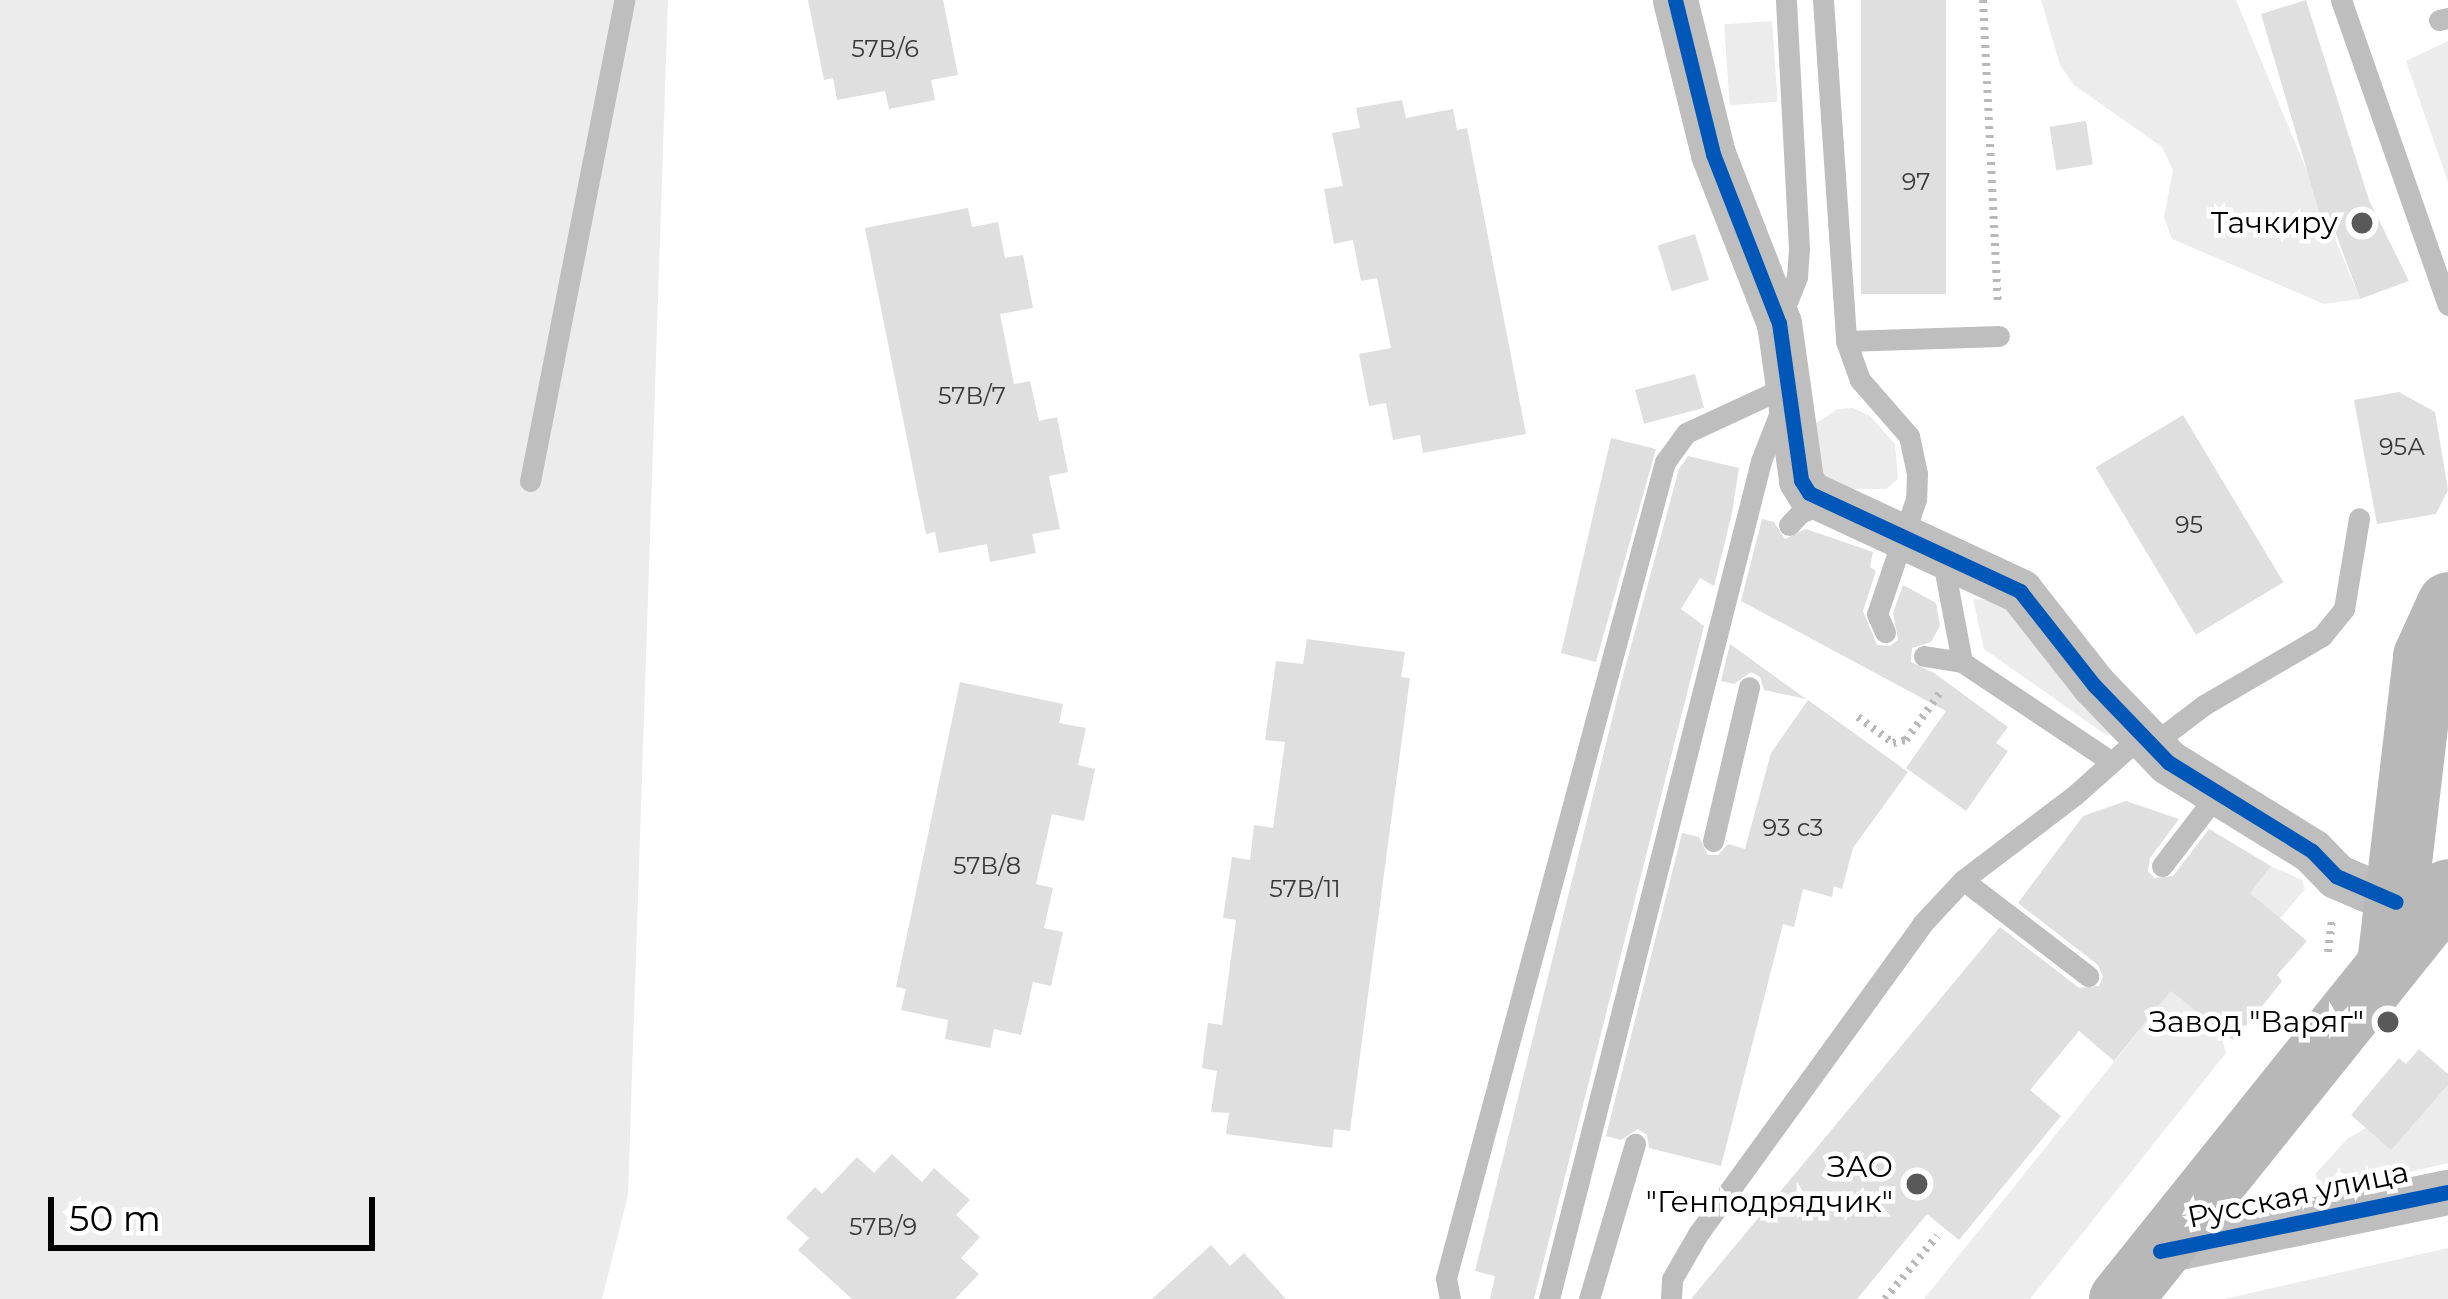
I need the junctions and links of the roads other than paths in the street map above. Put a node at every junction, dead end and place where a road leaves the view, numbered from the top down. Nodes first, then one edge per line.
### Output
1 (624, 0) edge
2 (1675, 0) edge
3 (1786, 0) edge
4 (1823, 0) edge
5 (2341, 0) edge
6 (2448, 305) edge
7 (1779, 323) junction
8 (2000, 336) road end
9 (1846, 341) junction
10 (1791, 385) junction
11 (530, 481) dead end
12 (2359, 518) dead end
13 (1923, 544) junction
14 (2448, 603) edge
15 (1885, 632) dead end
16 (1924, 656) dead end
17 (1962, 662) junction
18 (1749, 687) dead end
19 (2134, 749) junction
20 (2218, 794) junction
21 (1713, 841) dead end
22 (2162, 866) dead end
23 (1964, 880) junction
24 (2430, 908) edge
25 (2088, 976) dead end
26 (1635, 1144) dead end
27 (2448, 1192) edge
28 (2159, 1251) junction
29 (1450, 1299) edge
30 (1549, 1299) edge
31 (1589, 1299) edge
32 (1671, 1299) edge
33 (2120, 1299) edge

1 - 11 lane
2 - 7 street
3 - 7 lane
4 - 9 lane
5 - 6 lane
7 - 10 street
8 - 9 lane
9 - 13 lane
10 - 13 street
10 - 29 lane
10 - 30 lane
12 - 19 lane
13 - 15 lane
13 - 17 lane
13 - 19 street
14 - 24 main road
16 - 17 lane
17 - 19 lane
18 - 21 lane
19 - 20 street
19 - 23 lane
20 - 22 lane
20 - 24 street
23 - 25 lane
23 - 32 lane
24 - 28 main road
26 - 31 lane
27 - 28 street, Русская улица
28 - 33 main road

